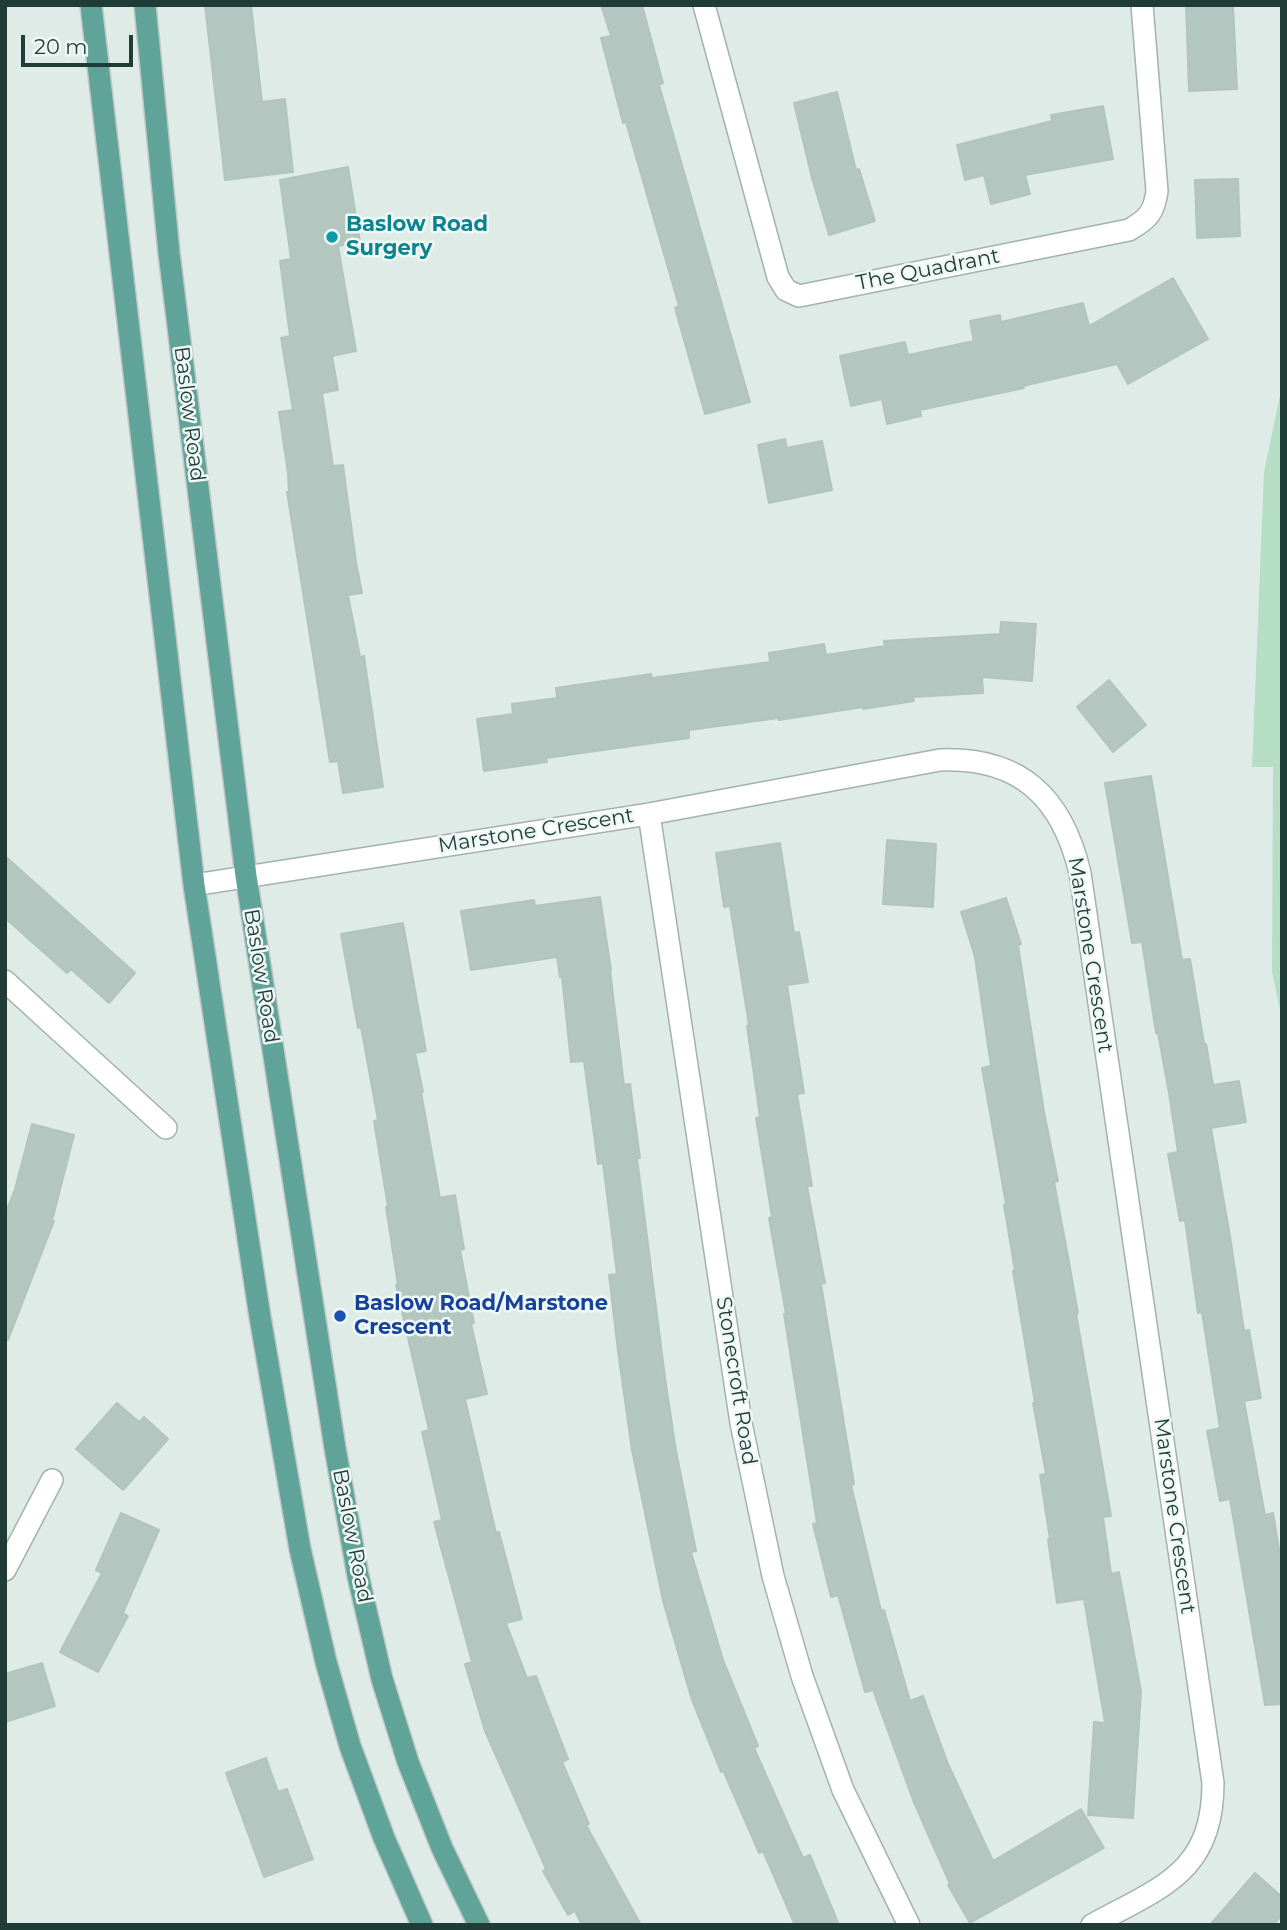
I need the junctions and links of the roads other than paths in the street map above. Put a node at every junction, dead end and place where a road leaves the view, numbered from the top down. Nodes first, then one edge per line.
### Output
1 (91, 5) edge
2 (145, 5) edge
3 (704, 5) edge
4 (1142, 5) edge
5 (649, 814) junction
6 (246, 876) junction
7 (194, 885) junction
8 (5, 981) edge
9 (166, 1128) dead end
10 (52, 1480) dead end
11 (5, 1570) edge
12 (422, 1925) edge
13 (479, 1925) edge
14 (909, 1925) edge
15 (1092, 1925) edge

1 - 7 main road
2 - 6 main road, Baslow Road
3 - 4 street, The Quadrant
5 - 6 street, Marstone Crescent
5 - 14 street, Stonecroft Road
5 - 15 street, Marstone Crescent
6 - 7 street, Marstone Crescent
6 - 13 main road, Baslow Road
7 - 12 main road
8 - 9 street
10 - 11 street

